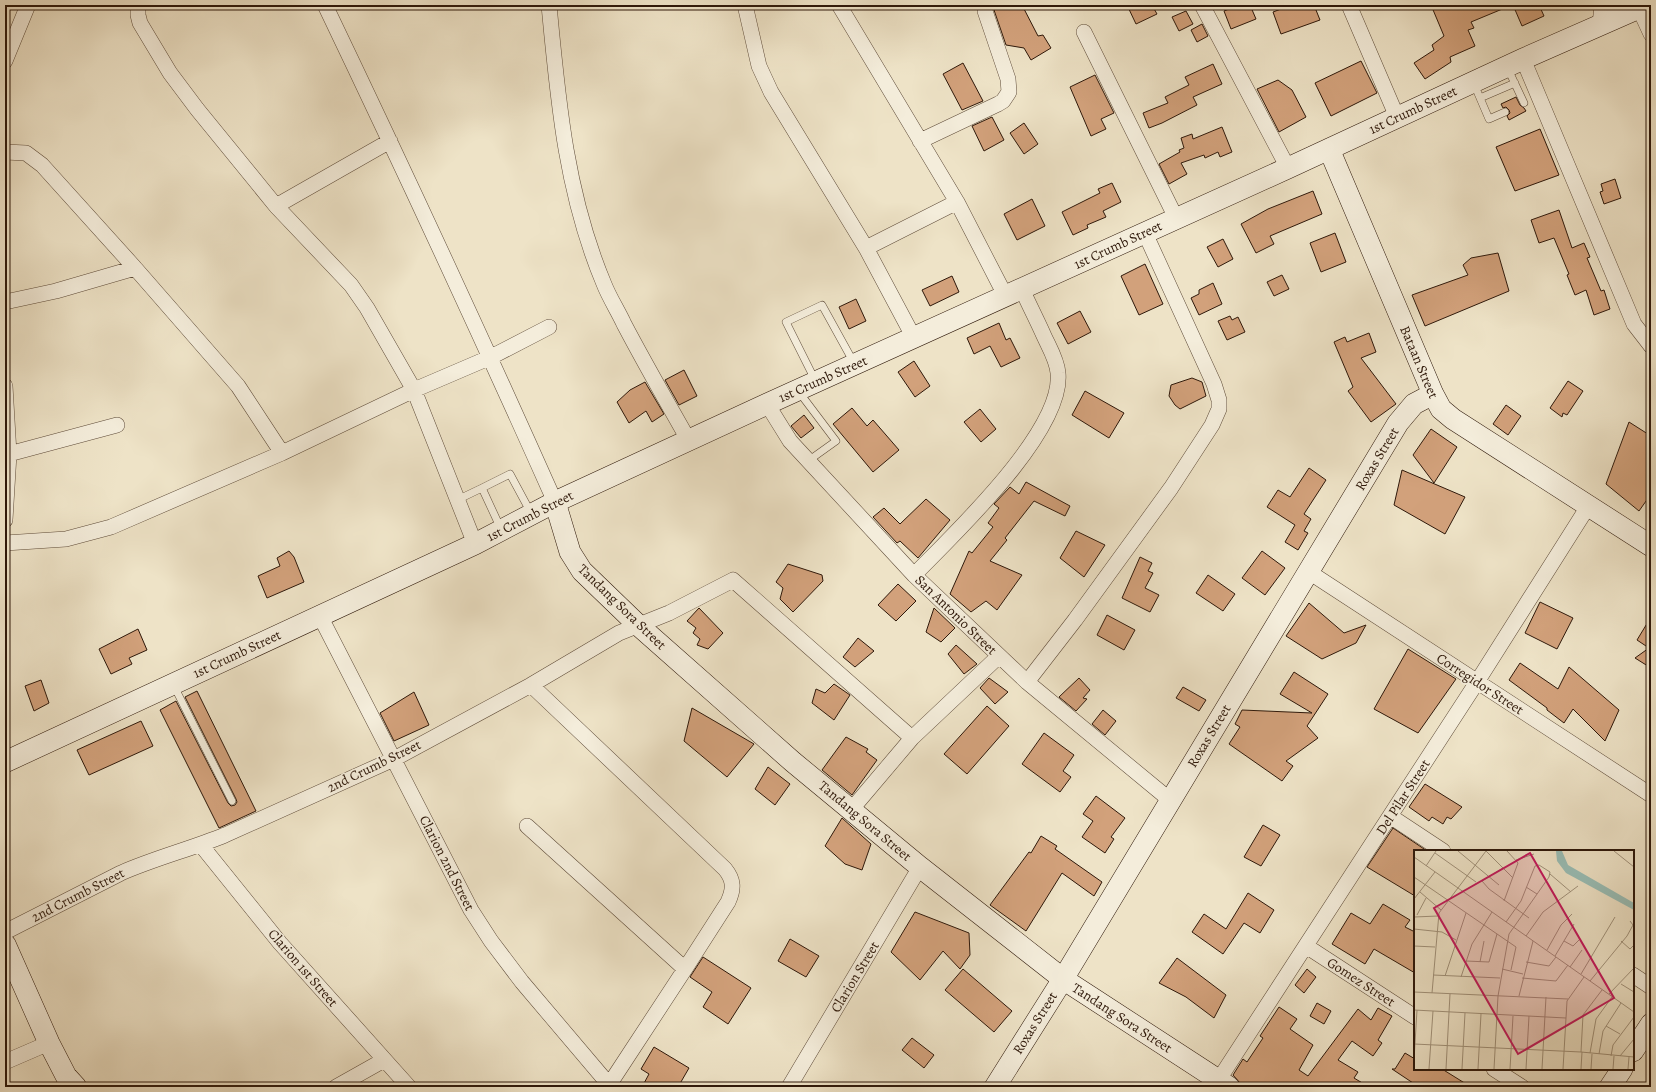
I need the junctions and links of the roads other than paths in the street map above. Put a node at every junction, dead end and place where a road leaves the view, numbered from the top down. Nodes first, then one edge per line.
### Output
1 (28, 5) edge
2 (138, 5) edge
3 (325, 5) edge
4 (549, 5) edge
5 (745, 5) edge
6 (839, 5) edge
7 (1202, 5) edge
8 (1349, 5) edge
9 (1643, 6) edge
10 (985, 11) dead end
11 (1601, 15) edge
12 (1084, 32) dead end
13 (1651, 34) edge
14 (5, 61) edge
15 (1515, 70) junction
16 (1477, 90) junction
17 (1538, 96) junction
18 (1505, 112) dead end
19 (1397, 117) junction
20 (390, 141) junction
21 (920, 141) junction
22 (1329, 149) junction
23 (5, 152) edge
24 (1288, 168) junction
25 (957, 202) junction
26 (276, 206) junction
27 (1176, 218) junction
28 (1146, 233) junction
29 (866, 248) junction
30 (135, 268) junction
31 (1014, 293) junction
32 (5, 302) edge
33 (549, 327) dead end
34 (914, 338) junction
35 (1651, 346) edge
36 (490, 357) junction
37 (855, 365) junction
38 (816, 382) junction
39 (5, 386) edge
40 (414, 390) junction
41 (798, 391) junction
42 (1433, 394) junction
43 (767, 404) junction
44 (117, 425) dead end
45 (689, 441) junction
46 (282, 452) junction
47 (7, 454) edge
48 (808, 461) junction
49 (482, 488) junction
50 (457, 500) junction
51 (555, 502) junction
52 (1588, 505) junction
53 (532, 515) junction
54 (5, 520) edge
55 (502, 530) junction
56 (5, 543) edge
57 (475, 544) junction
58 (1651, 546) edge
59 (1309, 572) junction
60 (914, 575) junction
61 (320, 616) junction
62 (638, 625) junction
63 (999, 656) junction
64 (1027, 682) junction
65 (1477, 682) junction
66 (173, 684) junction
67 (531, 684) junction
68 (912, 738) junction
69 (394, 759) junction
70 (5, 762) edge
71 (1651, 795) edge
72 (1170, 800) junction
73 (232, 801) dead end
74 (851, 810) junction
75 (1390, 816) junction
76 (527, 826) dead end
77 (201, 845) junction
78 (1441, 850) edge
79 (920, 867) junction
80 (5, 932) edge
81 (5, 944) edge
82 (1306, 946) junction
83 (685, 969) junction
84 (1634, 976) edge
85 (1063, 979) junction
86 (1651, 987) edge
87 (1414, 1016) edge
88 (1651, 1024) edge
89 (49, 1043) junction
90 (1634, 1050) edge
91 (384, 1060) junction
92 (5, 1062) edge
93 (1496, 1070) edge
94 (1621, 1070) edge
95 (1221, 1085) edge
96 (610, 1086) edge
97 (76, 1087) edge
98 (336, 1087) edge
99 (409, 1087) edge
100 (790, 1087) edge
101 (995, 1087) edge
102 (1522, 1087) edge
103 (1610, 1087) edge

1 - 14 street
2 - 26 street
3 - 20 street
4 - 45 street
5 - 29 street
6 - 21 street
7 - 24 street
8 - 19 street
9 - 11 street, 1st Crumb Street
9 - 13 street
10 - 21 street
11 - 15 street, 1st Crumb Street
12 - 27 street
15 - 16 street, 1st Crumb Street
15 - 17 street
15 - 17 lane
16 - 18 lane
16 - 19 street, 1st Crumb Street
17 - 35 street
19 - 22 street, 1st Crumb Street
20 - 26 street
20 - 36 street
21 - 25 street
22 - 24 street, 1st Crumb Street
22 - 42 street, Bataan Street
23 - 30 street
24 - 27 street, 1st Crumb Street
25 - 29 street
25 - 31 street
26 - 40 street
27 - 28 street, 1st Crumb Street
28 - 31 street, 1st Crumb Street
28 - 64 street
29 - 34 street
30 - 32 street
30 - 46 street
31 - 34 street, 1st Crumb Street
31 - 60 street
33 - 36 street
34 - 37 street, 1st Crumb Street
36 - 40 street
36 - 51 street
37 - 38 street, 1st Crumb Street
37 - 38 lane
38 - 41 street, 1st Crumb Street
39 - 47 street
40 - 46 street
40 - 50 street
41 - 43 street, 1st Crumb Street
41 - 48 lane
42 - 52 street, Bataan Street
42 - 59 street, Roxas Street
43 - 45 street, 1st Crumb Street
43 - 48 street, San Antonio Street
44 - 47 street
45 - 51 street, 1st Crumb Street
46 - 56 street
47 - 54 street
48 - 60 street, San Antonio Street
49 - 50 lane
49 - 53 lane
49 - 55 lane
50 - 57 street
51 - 53 street, 1st Crumb Street
51 - 62 street, Tandang Sora Street
52 - 58 street, Bataan Street
52 - 65 street, Del Pilar Street
53 - 55 street, 1st Crumb Street
55 - 57 street, 1st Crumb Street
57 - 61 street, 1st Crumb Street
59 - 65 street, Corregidor Street
59 - 72 street, Roxas Street
60 - 63 street, San Antonio Street
61 - 66 street, 1st Crumb Street
61 - 69 street, Clarion 2nd Street
62 - 67 street, 2nd Crumb Street
62 - 68 street, 2nd Crumb Street
62 - 74 street, Tandang Sora Street
63 - 64 street, San Antonio Street
63 - 68 street
64 - 72 street, San Antonio Street
65 - 71 street, Corregidor Street
65 - 75 street, Del Pilar Street
66 - 70 street, 1st Crumb Street
66 - 73 lane
67 - 69 street, 2nd Crumb Street
67 - 83 street
68 - 74 street
69 - 77 street, 2nd Crumb Street
69 - 96 street, Clarion 2nd Street
72 - 85 street, Roxas Street
74 - 79 street, Tandang Sora Street
75 - 78 street
75 - 82 street, Del Pilar Street
76 - 83 street
77 - 80 street, 2nd Crumb Street
77 - 91 street, Clarion 1st Street
79 - 85 street, Tandang Sora Street
79 - 100 street, Clarion Street
81 - 89 street
82 - 87 street, Gomez Street
82 - 95 street, Del Pilar Street
83 - 96 street
84 - 86 street
85 - 95 street, Tandang Sora Street
85 - 101 street, Roxas Street
88 - 90 street
89 - 92 street
89 - 97 street
91 - 98 street
91 - 99 street, Clarion 1st Street
93 - 102 street
94 - 103 street

